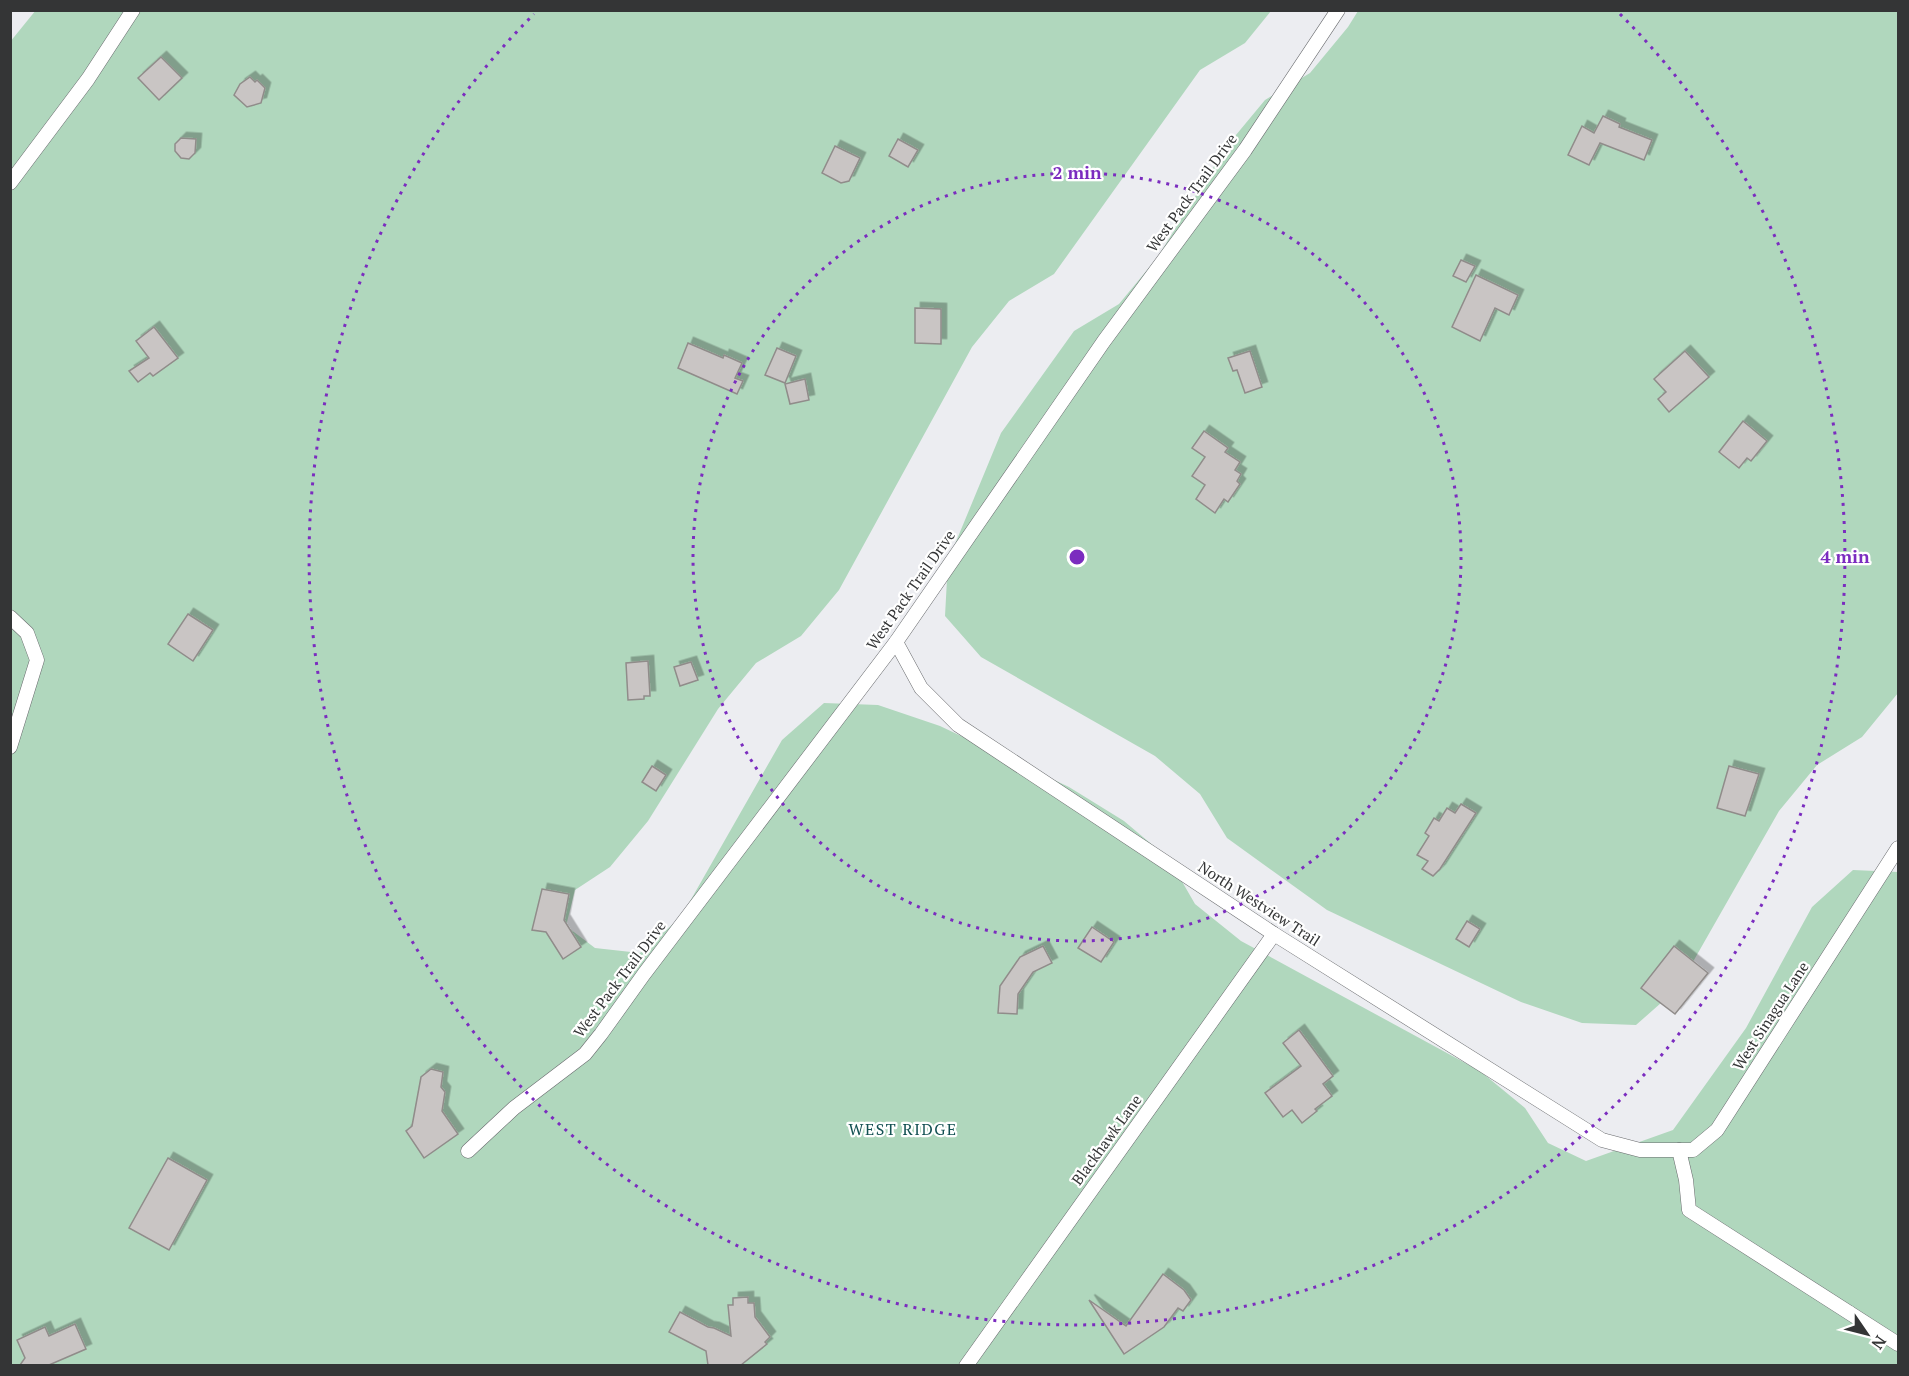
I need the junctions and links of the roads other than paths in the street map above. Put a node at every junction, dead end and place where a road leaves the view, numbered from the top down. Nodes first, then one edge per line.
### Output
1 (133, 10) edge
2 (1338, 10) edge
3 (10, 183) edge
4 (10, 617) edge
5 (896, 642) junction
6 (10, 747) edge
7 (1899, 848) edge
8 (1274, 934) junction
9 (1640, 1150) joint
10 (1679, 1150) junction
11 (468, 1151) dead end
12 (1899, 1344) edge
13 (966, 1365) edge

1 - 3 street
2 - 5 street, West Pack Trail Drive
4 - 6 street
5 - 8 street, North Westview Trail
5 - 11 street, West Pack Trail Drive
7 - 10 street, West Sinagua Lane
8 - 9 street, North Westview Trail
8 - 13 street, Blackhawk Lane
9 - 10 street, West Sinagua Lane
10 - 12 street

